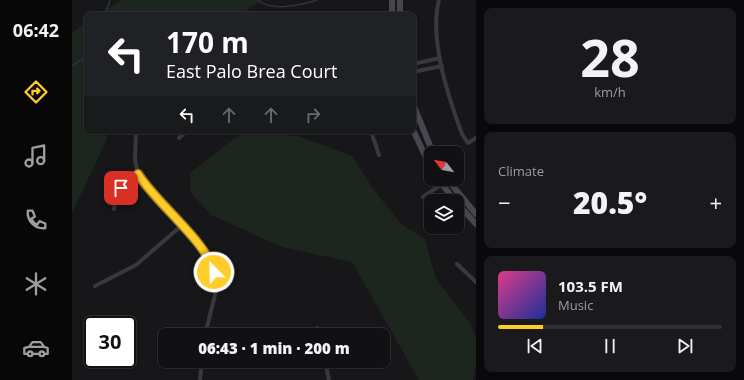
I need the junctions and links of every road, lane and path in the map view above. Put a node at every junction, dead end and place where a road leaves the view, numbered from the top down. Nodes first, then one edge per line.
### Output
1 (392, 0) edge
2 (400, 0) edge
3 (439, 0) edge
4 (392, 12) edge
5 (400, 12) edge
6 (440, 58) junction
7 (416, 63) edge
8 (442, 66) junction
9 (416, 71) edge
10 (416, 112) edge
11 (136, 134) edge
12 (184, 134) edge
13 (373, 134) edge
14 (415, 134) edge
15 (179, 138) dead end
16 (476, 138) edge
17 (429, 146) edge
18 (424, 153) edge
19 (379, 155) dead end
20 (138, 174) junction
21 (435, 186) edge
22 (443, 186) edge
23 (453, 186) edge
24 (450, 194) edge
25 (423, 197) dead end
26 (114, 209) dead end
27 (464, 211) edge
28 (476, 214) edge
29 (476, 224) edge
30 (181, 226) junction
31 (457, 264) dead end
32 (476, 282) edge
33 (95, 286) dead end
34 (207, 328) edge
35 (201, 368) edge
36 (326, 368) edge
37 (200, 380) edge
38 (329, 380) edge

1 - 4 street
2 - 5 street
3 - 6 street
6 - 7 street
6 - 8 street
8 - 9 street
8 - 16 street
10 - 17 street
11 - 20 street
12 - 15 street
13 - 19 street
14 - 18 street
20 - 26 street
20 - 30 street
21 - 25 street
22 - 24 street
23 - 28 street
27 - 29 street
30 - 33 street
30 - 34 street
31 - 32 street
35 - 37 street
36 - 38 street

